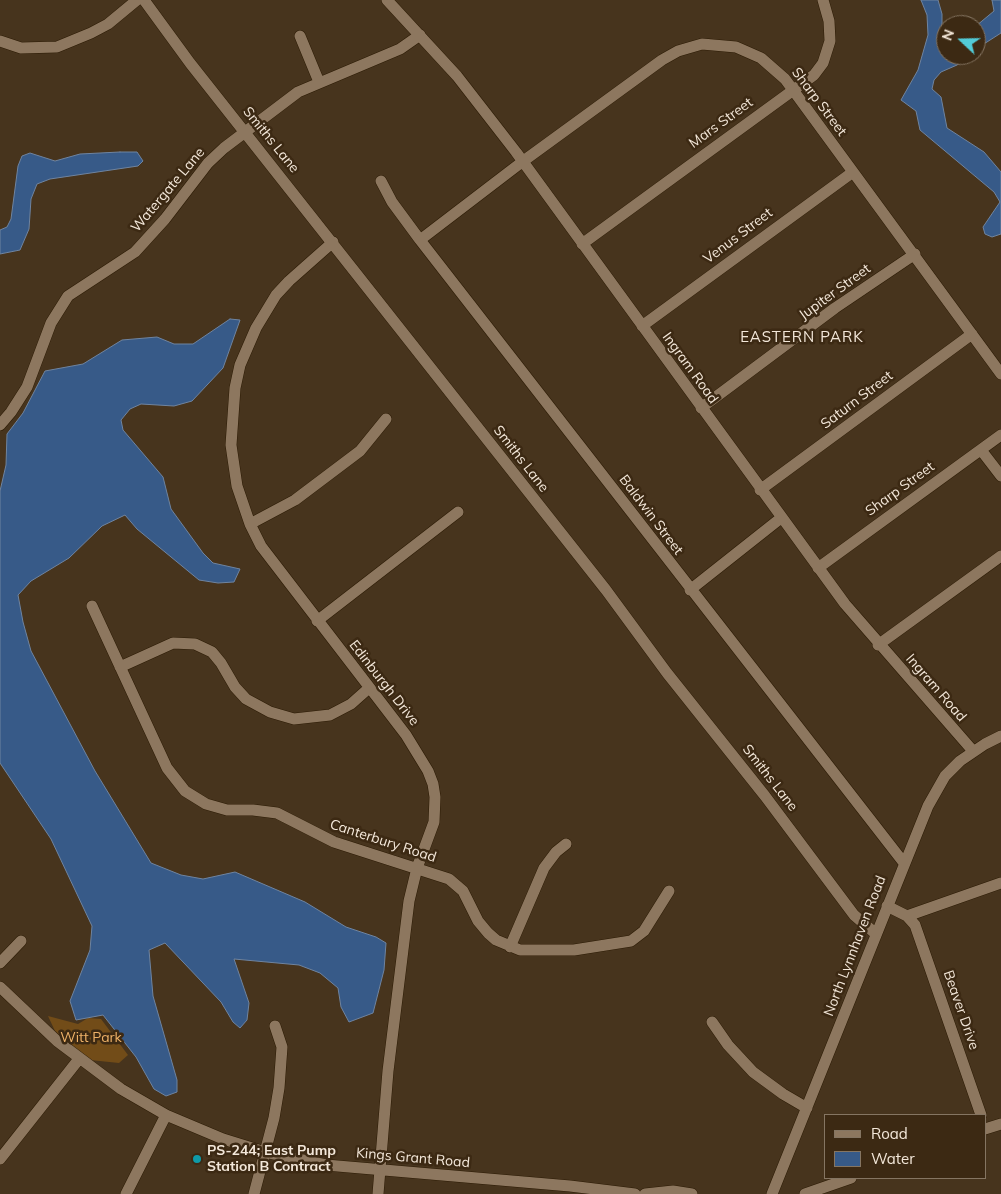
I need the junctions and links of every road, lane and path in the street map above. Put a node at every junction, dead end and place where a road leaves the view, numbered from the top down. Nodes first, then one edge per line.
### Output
1 (137, 0) edge
2 (144, 0) edge
3 (387, 0) edge
4 (823, 0) edge
5 (300, 36) dead end
6 (420, 36) junction
7 (0, 41) edge
8 (319, 82) junction
9 (794, 90) junction
10 (245, 132) junction
11 (522, 162) junction
12 (853, 172) junction
13 (381, 180) dead end
14 (420, 240) junction
15 (333, 242) junction
16 (582, 244) junction
17 (914, 254) junction
18 (642, 326) junction
19 (972, 334) junction
20 (1001, 374) edge
21 (701, 408) junction
22 (386, 419) dead end
23 (0, 425) edge
24 (1001, 435) edge
25 (981, 450) junction
26 (1001, 476) edge
27 (760, 490) junction
28 (458, 512) dead end
29 (781, 518) junction
30 (250, 524) junction
31 (1001, 556) edge
32 (818, 568) junction
33 (690, 590) junction
34 (92, 606) dead end
35 (317, 621) junction
36 (878, 645) junction
37 (120, 667) junction
38 (369, 688) junction
39 (1001, 736) edge
40 (972, 751) junction
41 (566, 844) dead end
42 (904, 863) junction
43 (417, 868) junction
44 (1001, 883) edge
45 (669, 891) dead end
46 (887, 906) junction
47 (907, 916) junction
48 (876, 934) junction
49 (21, 941) dead end
50 (510, 947) junction
51 (0, 963) edge
52 (2, 993) edge
53 (712, 1022) dead end
54 (275, 1026) dead end
55 (79, 1059) junction
56 (807, 1108) junction
57 (981, 1114) edge
58 (166, 1115) junction
59 (1001, 1124) edge
60 (986, 1128) edge
61 (265, 1152) junction
62 (0, 1159) edge
63 (380, 1170) junction
64 (848, 1179) edge
65 (613, 1193) edge
66 (126, 1194) edge
67 (254, 1194) edge
68 (378, 1194) edge
69 (635, 1194) edge
70 (645, 1194) edge
71 (692, 1194) edge
72 (772, 1194) edge
73 (805, 1194) edge

1 - 7 street
2 - 10 street, Smiths Lane
3 - 6 street, Ingram Road
4 - 9 street, Mars Street
5 - 8 street
6 - 8 street, Watergate Lane
6 - 11 street, Ingram Road
8 - 10 street, Watergate Lane
9 - 11 street, Sharp Street
9 - 12 street, Sharp Street
9 - 16 street, Mars Street
10 - 15 street, Smiths Lane
10 - 23 street, Watergate Lane
11 - 14 street, Sharp Street
11 - 16 street, Ingram Road
12 - 17 street, Sharp Street
12 - 18 street, Venus Street
13 - 14 street, Baldwin Street
14 - 33 street, Baldwin Street
15 - 30 street, Edinburgh Drive
15 - 48 street, Smiths Lane
16 - 18 street, Ingram Road
17 - 19 street, Sharp Street
17 - 21 street, Jupiter Street
18 - 21 street, Ingram Road
19 - 20 street, Sharp Street
19 - 27 street, Saturn Street
21 - 27 street, Ingram Road
22 - 30 street
24 - 25 street, Sharp Street
25 - 26 street
25 - 32 street, Sharp Street
27 - 29 street, Ingram Road
28 - 35 street
29 - 32 street, Ingram Road
29 - 33 street
30 - 35 street, Edinburgh Drive
31 - 36 street
32 - 36 street, Ingram Road
33 - 42 street, Baldwin Street
34 - 37 street, Canterbury Road
35 - 38 street, Edinburgh Drive
36 - 40 street, Ingram Road
37 - 38 street
37 - 43 street, Canterbury Road
38 - 43 street, Edinburgh Drive
39 - 40 street, North Lynnhaven Road
40 - 42 street, North Lynnhaven Road
41 - 50 street
42 - 46 street, North Lynnhaven Road
43 - 50 street, Canterbury Road
43 - 63 street, Edinburgh Drive
44 - 47 street
45 - 50 street, Canterbury Road
46 - 47 street
46 - 48 street, North Lynnhaven Road
47 - 57 street, Beaver Drive
48 - 56 street, North Lynnhaven Road
49 - 51 street
52 - 55 street, Kings Grant Road
53 - 56 street
54 - 61 street
55 - 58 street, Kings Grant Road
55 - 62 street
56 - 72 street, North Lynnhaven Road
58 - 61 street, Kings Grant Road
58 - 66 street
59 - 60 street
61 - 63 street, Kings Grant Road
61 - 67 street
63 - 65 street, Kings Grant Road
63 - 68 street, Edinburgh Drive
64 - 73 street
65 - 69 street, Kings Grant Road
70 - 71 street

